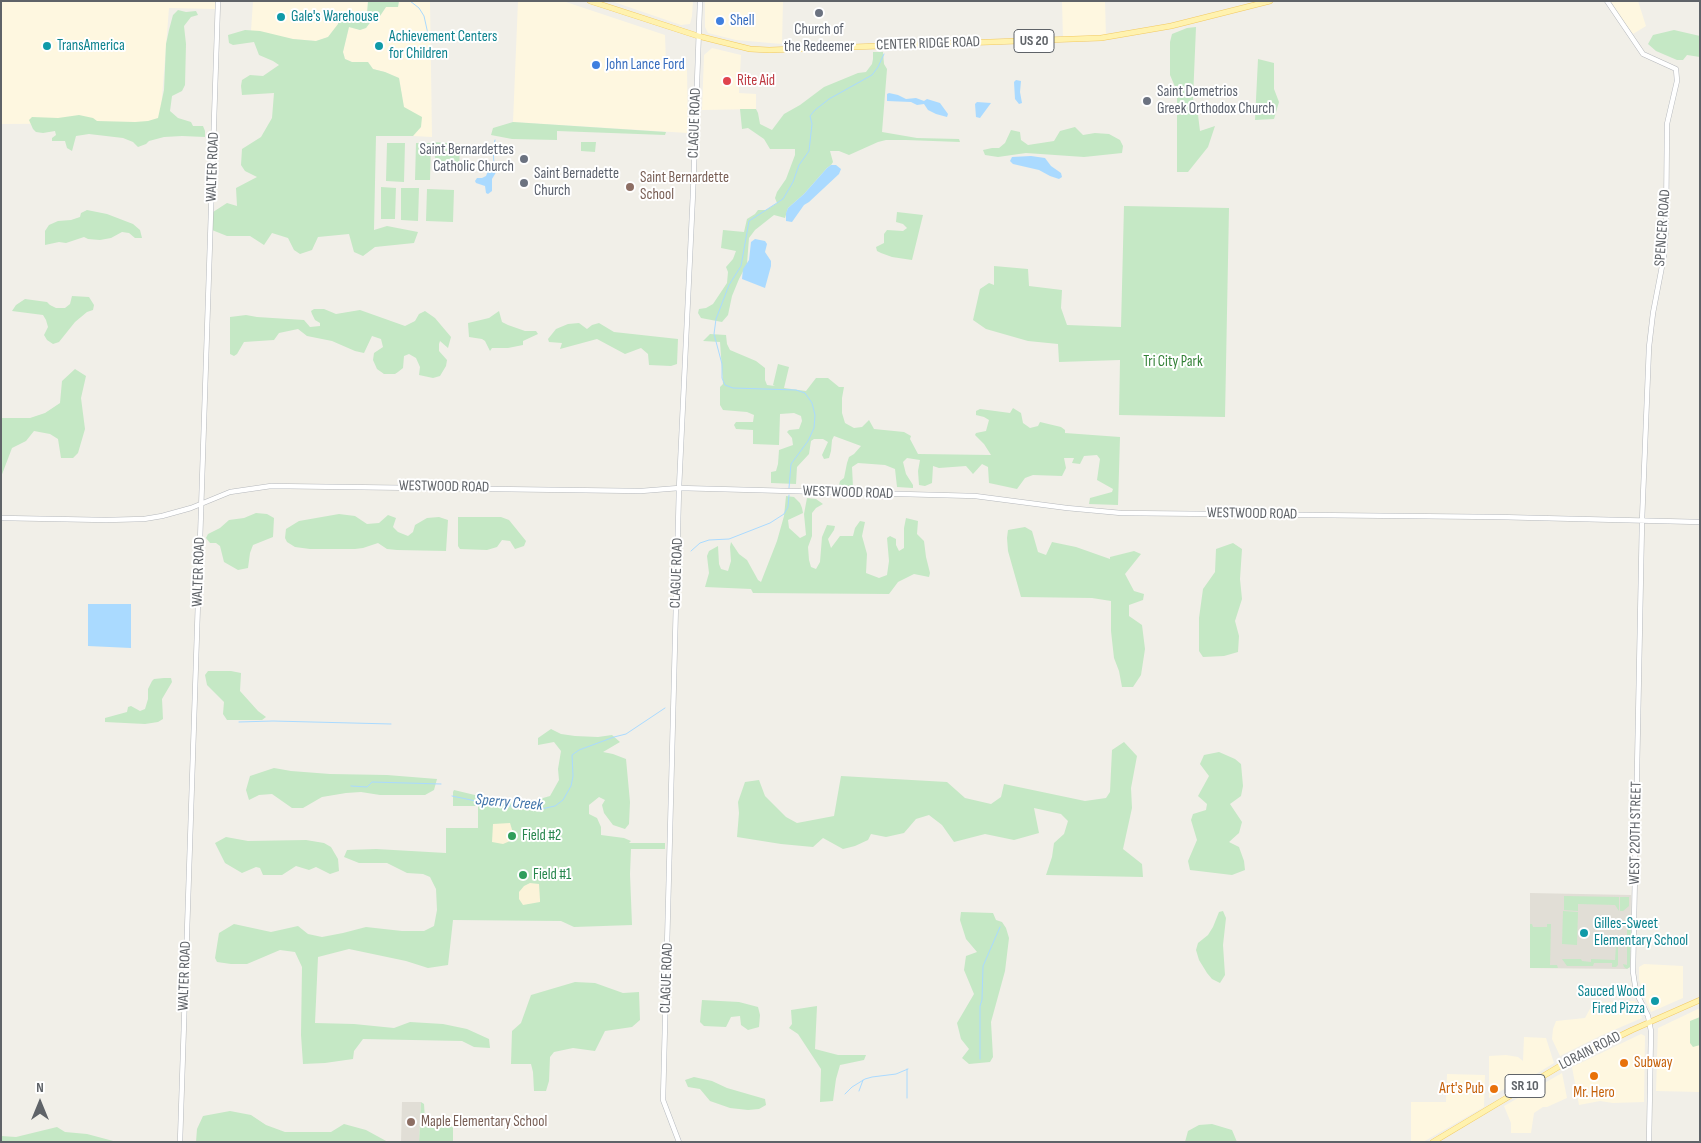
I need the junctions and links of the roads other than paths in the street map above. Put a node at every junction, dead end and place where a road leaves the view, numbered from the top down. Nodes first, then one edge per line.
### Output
1 (218, 1) edge
2 (590, 1) edge
3 (700, 1) edge
4 (1270, 1) edge
5 (1607, 1) edge
6 (698, 36) junction
7 (1644, 487) joint
8 (679, 488) junction
9 (202, 503) junction
10 (1, 518) edge
11 (1642, 521) junction
12 (1700, 522) edge
13 (1700, 1000) edge
14 (1650, 1022) junction
15 (180, 1142) edge
16 (679, 1142) edge
17 (1432, 1142) edge
18 (1649, 1142) edge

1 - 9 street, WALTER ROAD
2 - 6 main road, CENTER RIDGE ROAD / US 20
3 - 6 street, CLAGUE ROAD
4 - 6 main road, CENTER RIDGE ROAD / US 20
5 - 7 street, SPENCER ROAD
6 - 8 street, CLAGUE ROAD
7 - 11 street, WEST 220TH STREET
8 - 9 street, WESTWOOD ROAD
8 - 11 street, WESTWOOD ROAD
8 - 16 street, CLAGUE ROAD
9 - 10 street, WESTWOOD ROAD
9 - 15 street, WALTER ROAD
11 - 12 street, WESTWOOD ROAD
11 - 14 street, WEST 220TH STREET
13 - 14 main road, LORAIN ROAD / SR 10
14 - 17 main road, LORAIN ROAD / SR 10
14 - 18 street, WEST 220TH STREET

